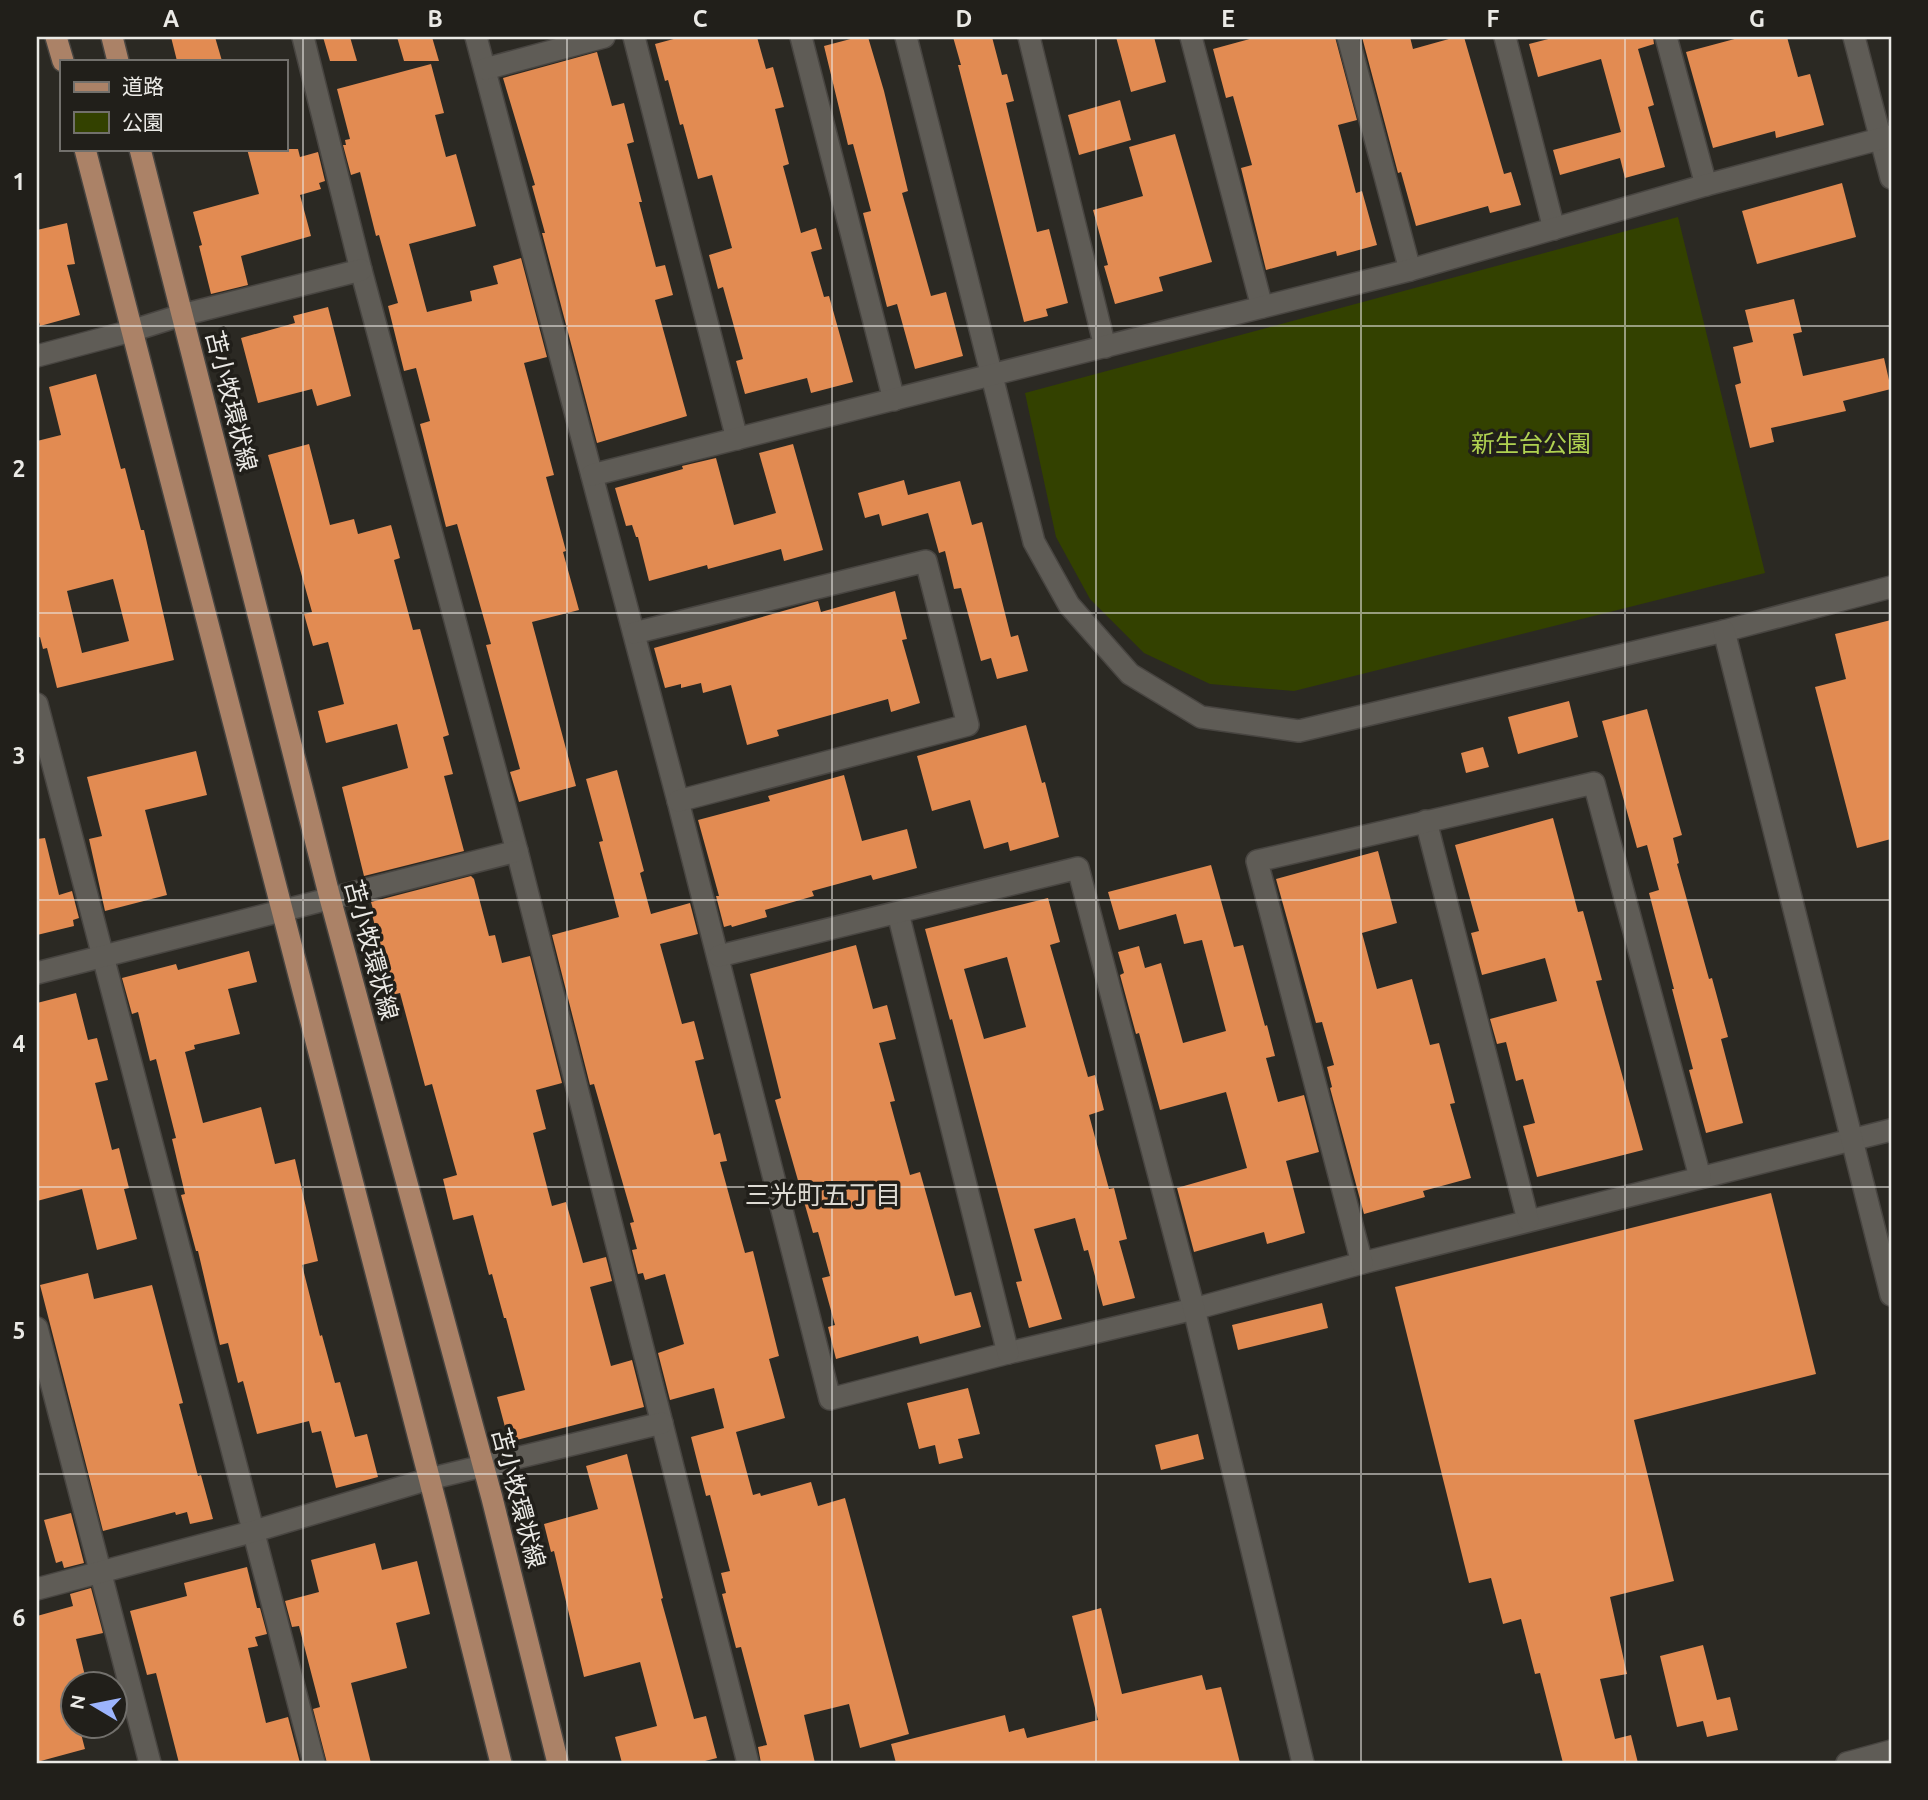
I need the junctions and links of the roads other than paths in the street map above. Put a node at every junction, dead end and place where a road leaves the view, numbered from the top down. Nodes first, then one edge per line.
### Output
1 (57, 37) edge
2 (112, 37) edge
3 (303, 37) edge
4 (476, 37) edge
5 (604, 37) edge
6 (634, 37) edge
7 (801, 37) edge
8 (906, 37) edge
9 (1029, 37) edge
10 (1192, 37) edge
11 (1348, 37) edge
12 (1505, 37) edge
13 (1666, 37) edge
14 (1854, 37) edge
15 (63, 60) edge
16 (118, 60) edge
17 (485, 69) junction
18 (1886, 138) edge
19 (85, 150) edge
20 (140, 150) edge
21 (1891, 178) edge
22 (1706, 186) junction
23 (1554, 229) junction
24 (361, 270) junction
25 (1410, 270) junction
26 (1262, 307) junction
27 (182, 315) junction
28 (131, 331) junction
29 (1105, 347) junction
30 (37, 356) edge
31 (991, 376) junction
32 (894, 400) junction
33 (737, 439) junction
34 (592, 475) junction
35 (1891, 587) edge
36 (1724, 631) junction
37 (634, 633) junction
38 (37, 704) edge
39 (678, 801) junction
40 (1426, 821) junction
41 (517, 851) junction
42 (330, 898) junction
43 (282, 911) junction
44 (898, 913) junction
45 (719, 956) junction
46 (103, 957) junction
47 (37, 973) edge
48 (1891, 1130) edge
49 (1851, 1140) junction
50 (1700, 1177) junction
51 (1528, 1220) junction
52 (1362, 1263) junction
53 (1891, 1294) edge
54 (1194, 1310) junction
55 (37, 1328) edge
56 (1009, 1353) junction
57 (662, 1423) junction
58 (482, 1465) junction
59 (429, 1479) junction
60 (255, 1531) junction
61 (102, 1572) junction
62 (37, 1589) edge
63 (1891, 1751) edge
64 (150, 1763) edge
65 (314, 1763) edge
66 (501, 1763) edge
67 (558, 1763) edge
68 (748, 1763) edge
69 (1303, 1763) edge
70 (1847, 1763) edge

1 - 15 main road
2 - 16 main road
3 - 24 street
4 - 17 street
5 - 17 street
6 - 33 street
7 - 32 street
8 - 31 street
9 - 29 street
10 - 26 street
11 - 25 street
12 - 23 street
13 - 22 street
14 - 18 street
17 - 34 street
18 - 21 street
18 - 22 street
19 - 28 main road
20 - 27 main road, 苫小牧環状線
22 - 23 street
23 - 25 street
24 - 27 street
24 - 41 street
25 - 26 street
26 - 29 street
27 - 28 street
27 - 42 main road, 苫小牧環状線
28 - 30 street
28 - 43 main road
29 - 31 street
31 - 32 street
31 - 36 street
32 - 33 street
33 - 34 street
34 - 37 street
35 - 36 street
36 - 49 street
37 - 39 street
37 - 39 street
38 - 46 street
39 - 45 street
40 - 50 street
40 - 51 street
40 - 52 street
41 - 42 street
41 - 57 street
42 - 43 street
42 - 58 main road, 苫小牧環状線
43 - 46 street
43 - 59 main road
44 - 45 street
44 - 54 street
44 - 56 street
45 - 56 street
46 - 47 street
46 - 60 street
48 - 49 street
49 - 50 street
49 - 53 street
50 - 51 street
51 - 52 street
52 - 54 street
54 - 56 street
54 - 69 street
55 - 61 street
57 - 58 street
57 - 68 street
58 - 59 street
58 - 67 main road, 苫小牧環状線
59 - 60 street
59 - 66 main road
60 - 61 street
60 - 65 street
61 - 62 street
61 - 64 street
63 - 70 street

